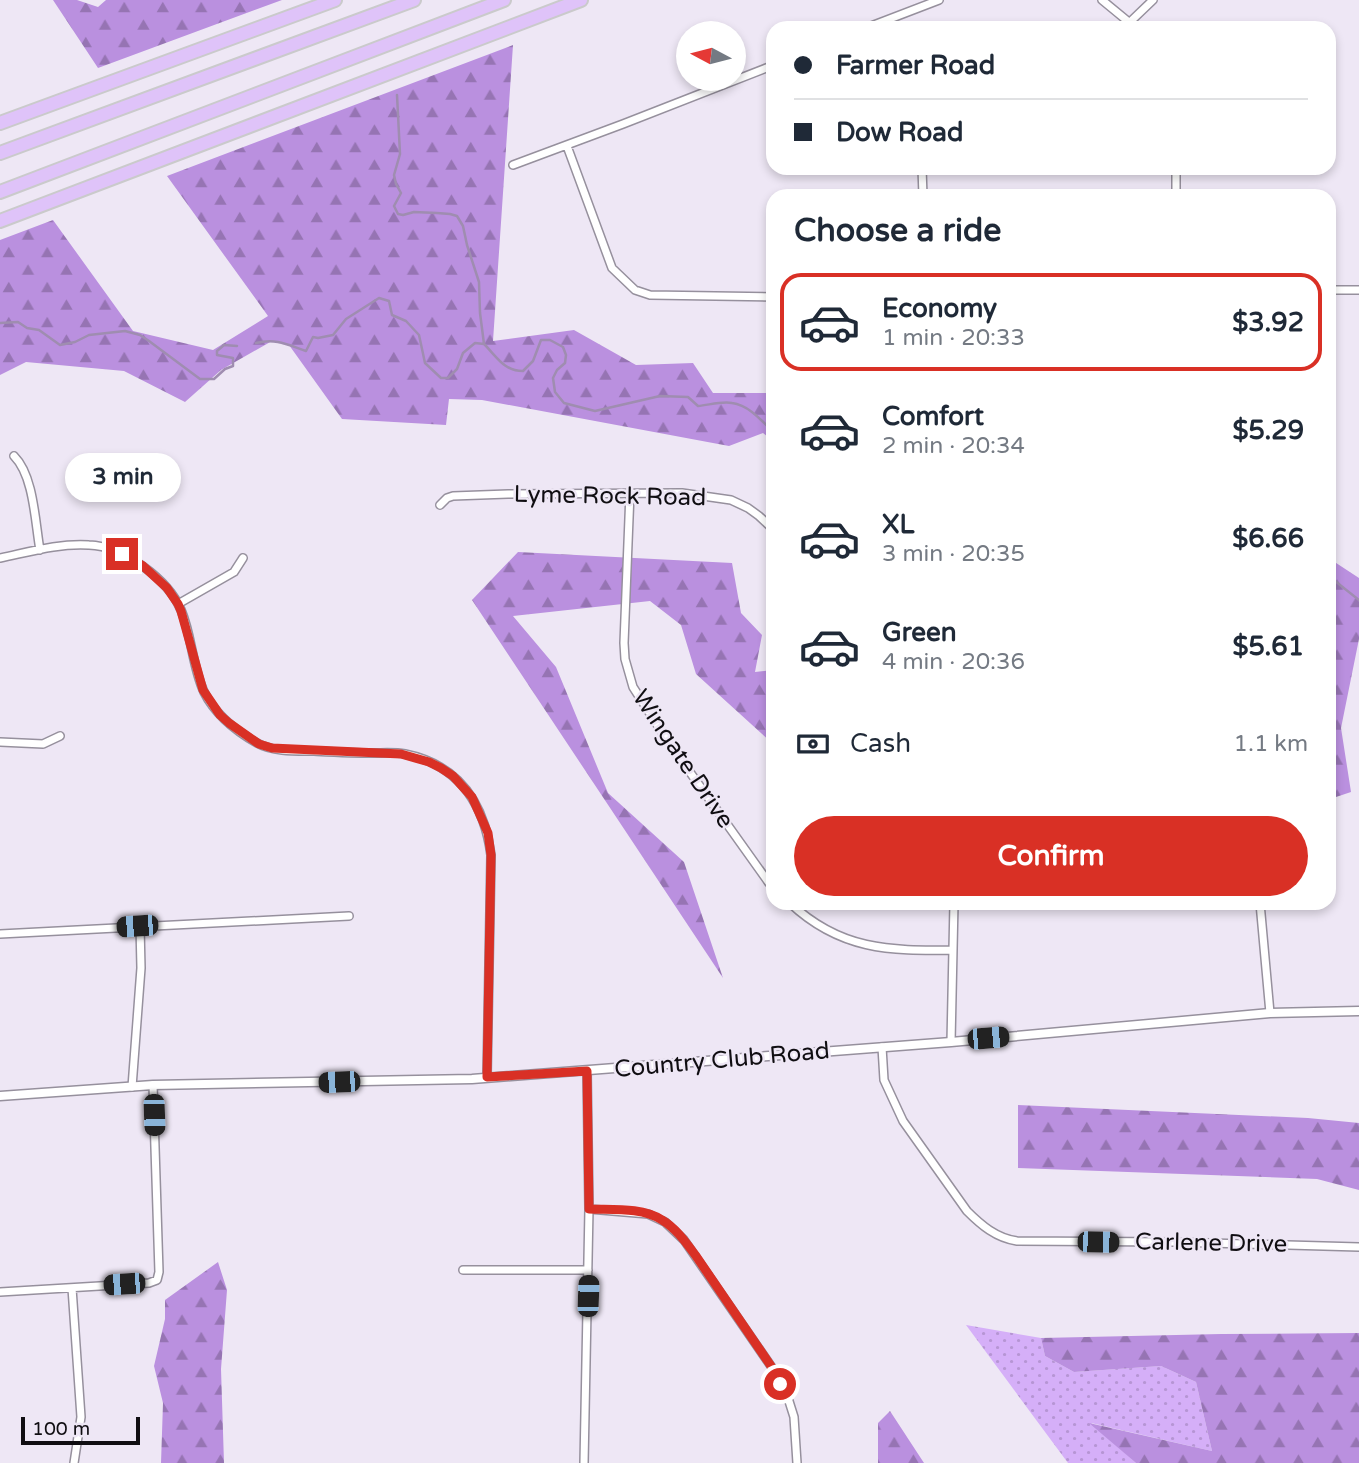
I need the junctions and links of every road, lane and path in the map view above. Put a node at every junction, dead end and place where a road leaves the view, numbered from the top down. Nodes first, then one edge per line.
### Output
1 (335, 0) edge
2 (414, 0) edge
3 (505, 0) edge
4 (581, 0) edge
5 (939, 0) edge
6 (1102, 0) edge
7 (1153, 0) edge
8 (891, 18) junction
9 (884, 21) edge
10 (892, 21) edge
11 (1128, 21) edge
12 (1136, 21) edge
13 (766, 68) edge
14 (0, 123) edge
15 (567, 146) junction
16 (0, 153) edge
17 (513, 165) dead end
18 (0, 192) edge
19 (0, 222) edge
20 (1336, 290) edge
21 (1359, 290) edge
22 (766, 298) edge
23 (14, 456) dead end
24 (630, 493) junction
25 (440, 505) dead end
26 (766, 523) edge
27 (40, 550) junction
28 (0, 558) edge
29 (243, 558) dead end
30 (178, 604) junction
31 (60, 736) dead end
32 (0, 742) edge
33 (766, 879) edge
34 (797, 910) edge
35 (954, 910) edge
36 (1261, 910) edge
37 (349, 916) dead end
38 (140, 926) junction
39 (0, 934) edge
40 (953, 950) junction
41 (1359, 1011) edge
42 (1270, 1013) junction
43 (951, 1042) junction
44 (882, 1047) junction
45 (587, 1071) junction
46 (487, 1077) junction
47 (153, 1085) junction
48 (132, 1087) junction
49 (0, 1096) edge
50 (589, 1209) junction
51 (1359, 1247) edge
52 (463, 1270) dead end
53 (589, 1270) junction
54 (72, 1288) junction
55 (0, 1292) edge
56 (74, 1463) edge
57 (584, 1463) edge
58 (797, 1463) edge

1 - 14 highway
2 - 16 highway
3 - 18 highway
4 - 19 highway
5 - 8 street
6 - 11 street
7 - 12 street
8 - 9 street
8 - 10 street
13 - 15 street
15 - 17 street
15 - 22 street
20 - 21 street
23 - 27 street
24 - 25 street, Lyme Rock Road
24 - 26 street, Lyme Rock Road
24 - 33 street, Wingate Drive
27 - 28 street
27 - 30 street
29 - 30 street
30 - 46 street
31 - 32 street
34 - 40 street
35 - 40 street
36 - 42 street
37 - 38 street
38 - 39 street
38 - 48 street
40 - 43 street
41 - 42 street, Country Club Road
42 - 43 street, Country Club Road
43 - 44 street, Country Club Road
44 - 45 street, Country Club Road
44 - 51 street, Carlene Drive
45 - 46 street, Country Club Road
45 - 50 street
46 - 47 street, Country Club Road
47 - 48 street, Country Club Road
47 - 54 street
48 - 49 street, Country Club Road
50 - 53 street
50 - 58 street
52 - 53 street
53 - 57 street
54 - 55 street
54 - 56 street

